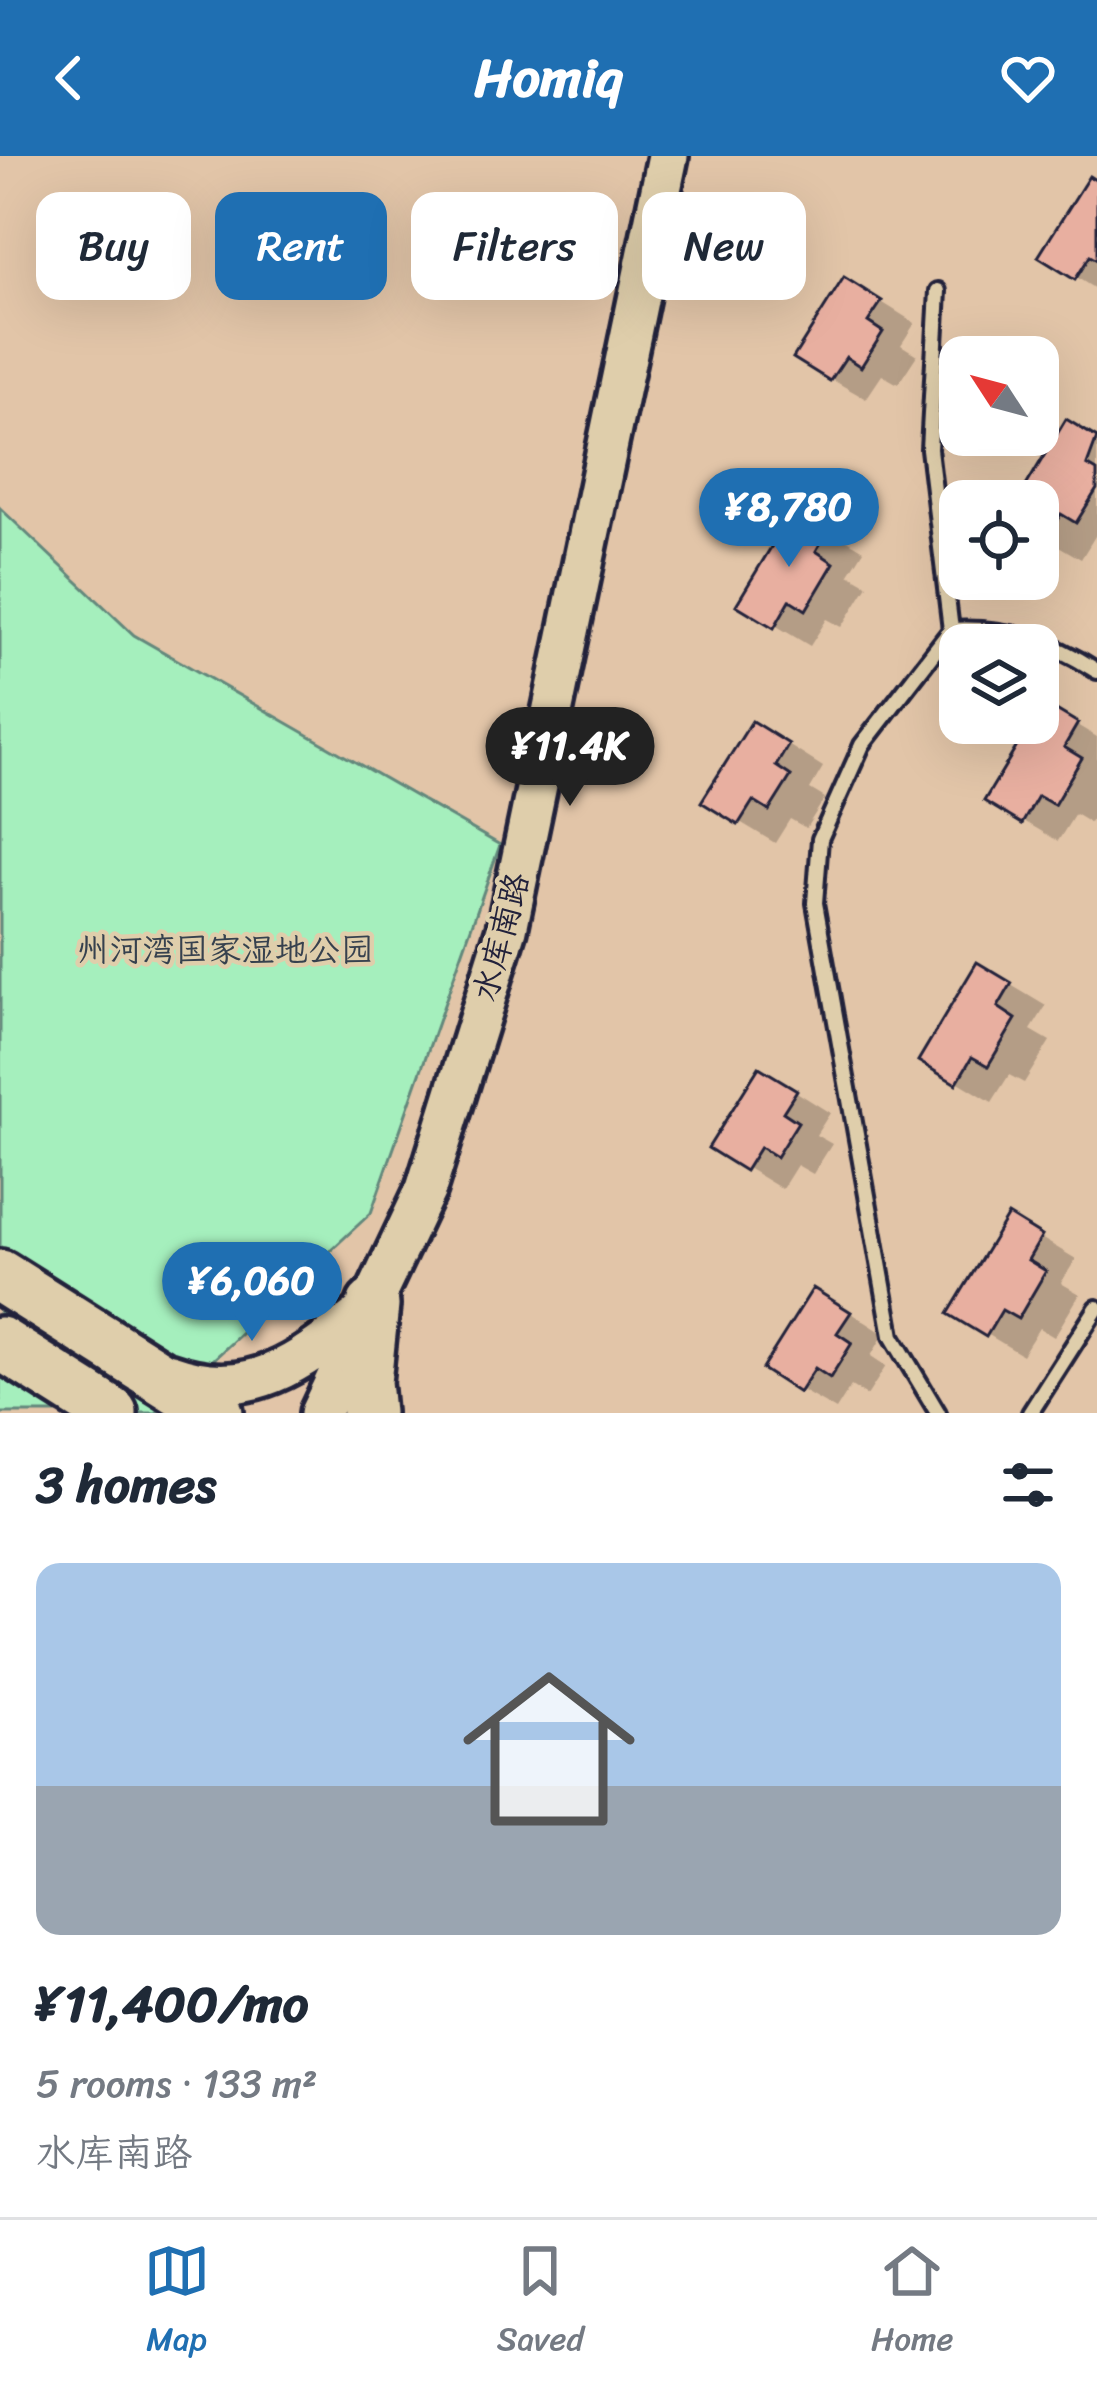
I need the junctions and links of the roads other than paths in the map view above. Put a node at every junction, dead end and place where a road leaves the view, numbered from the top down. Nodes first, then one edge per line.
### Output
1 (668, 156) edge
2 (938, 291) dead end
3 (950, 624) edge
4 (939, 646) edge
5 (1059, 649) edge
6 (1097, 671) edge
7 (0, 1276) edge
8 (373, 1305) junction
9 (1097, 1308) edge
10 (0, 1342) edge
11 (122, 1354) junction
12 (111, 1413) edge
13 (217, 1413) edge
14 (320, 1413) edge
15 (368, 1413) edge
16 (938, 1413) edge
17 (1030, 1413) edge

1 - 8 main road, 水库南路
2 - 3 lane
4 - 16 lane
5 - 6 lane
7 - 11 highway
8 - 11 main road
8 - 14 main road, 水库南路
8 - 15 highway
9 - 17 lane
10 - 12 highway
11 - 13 highway

